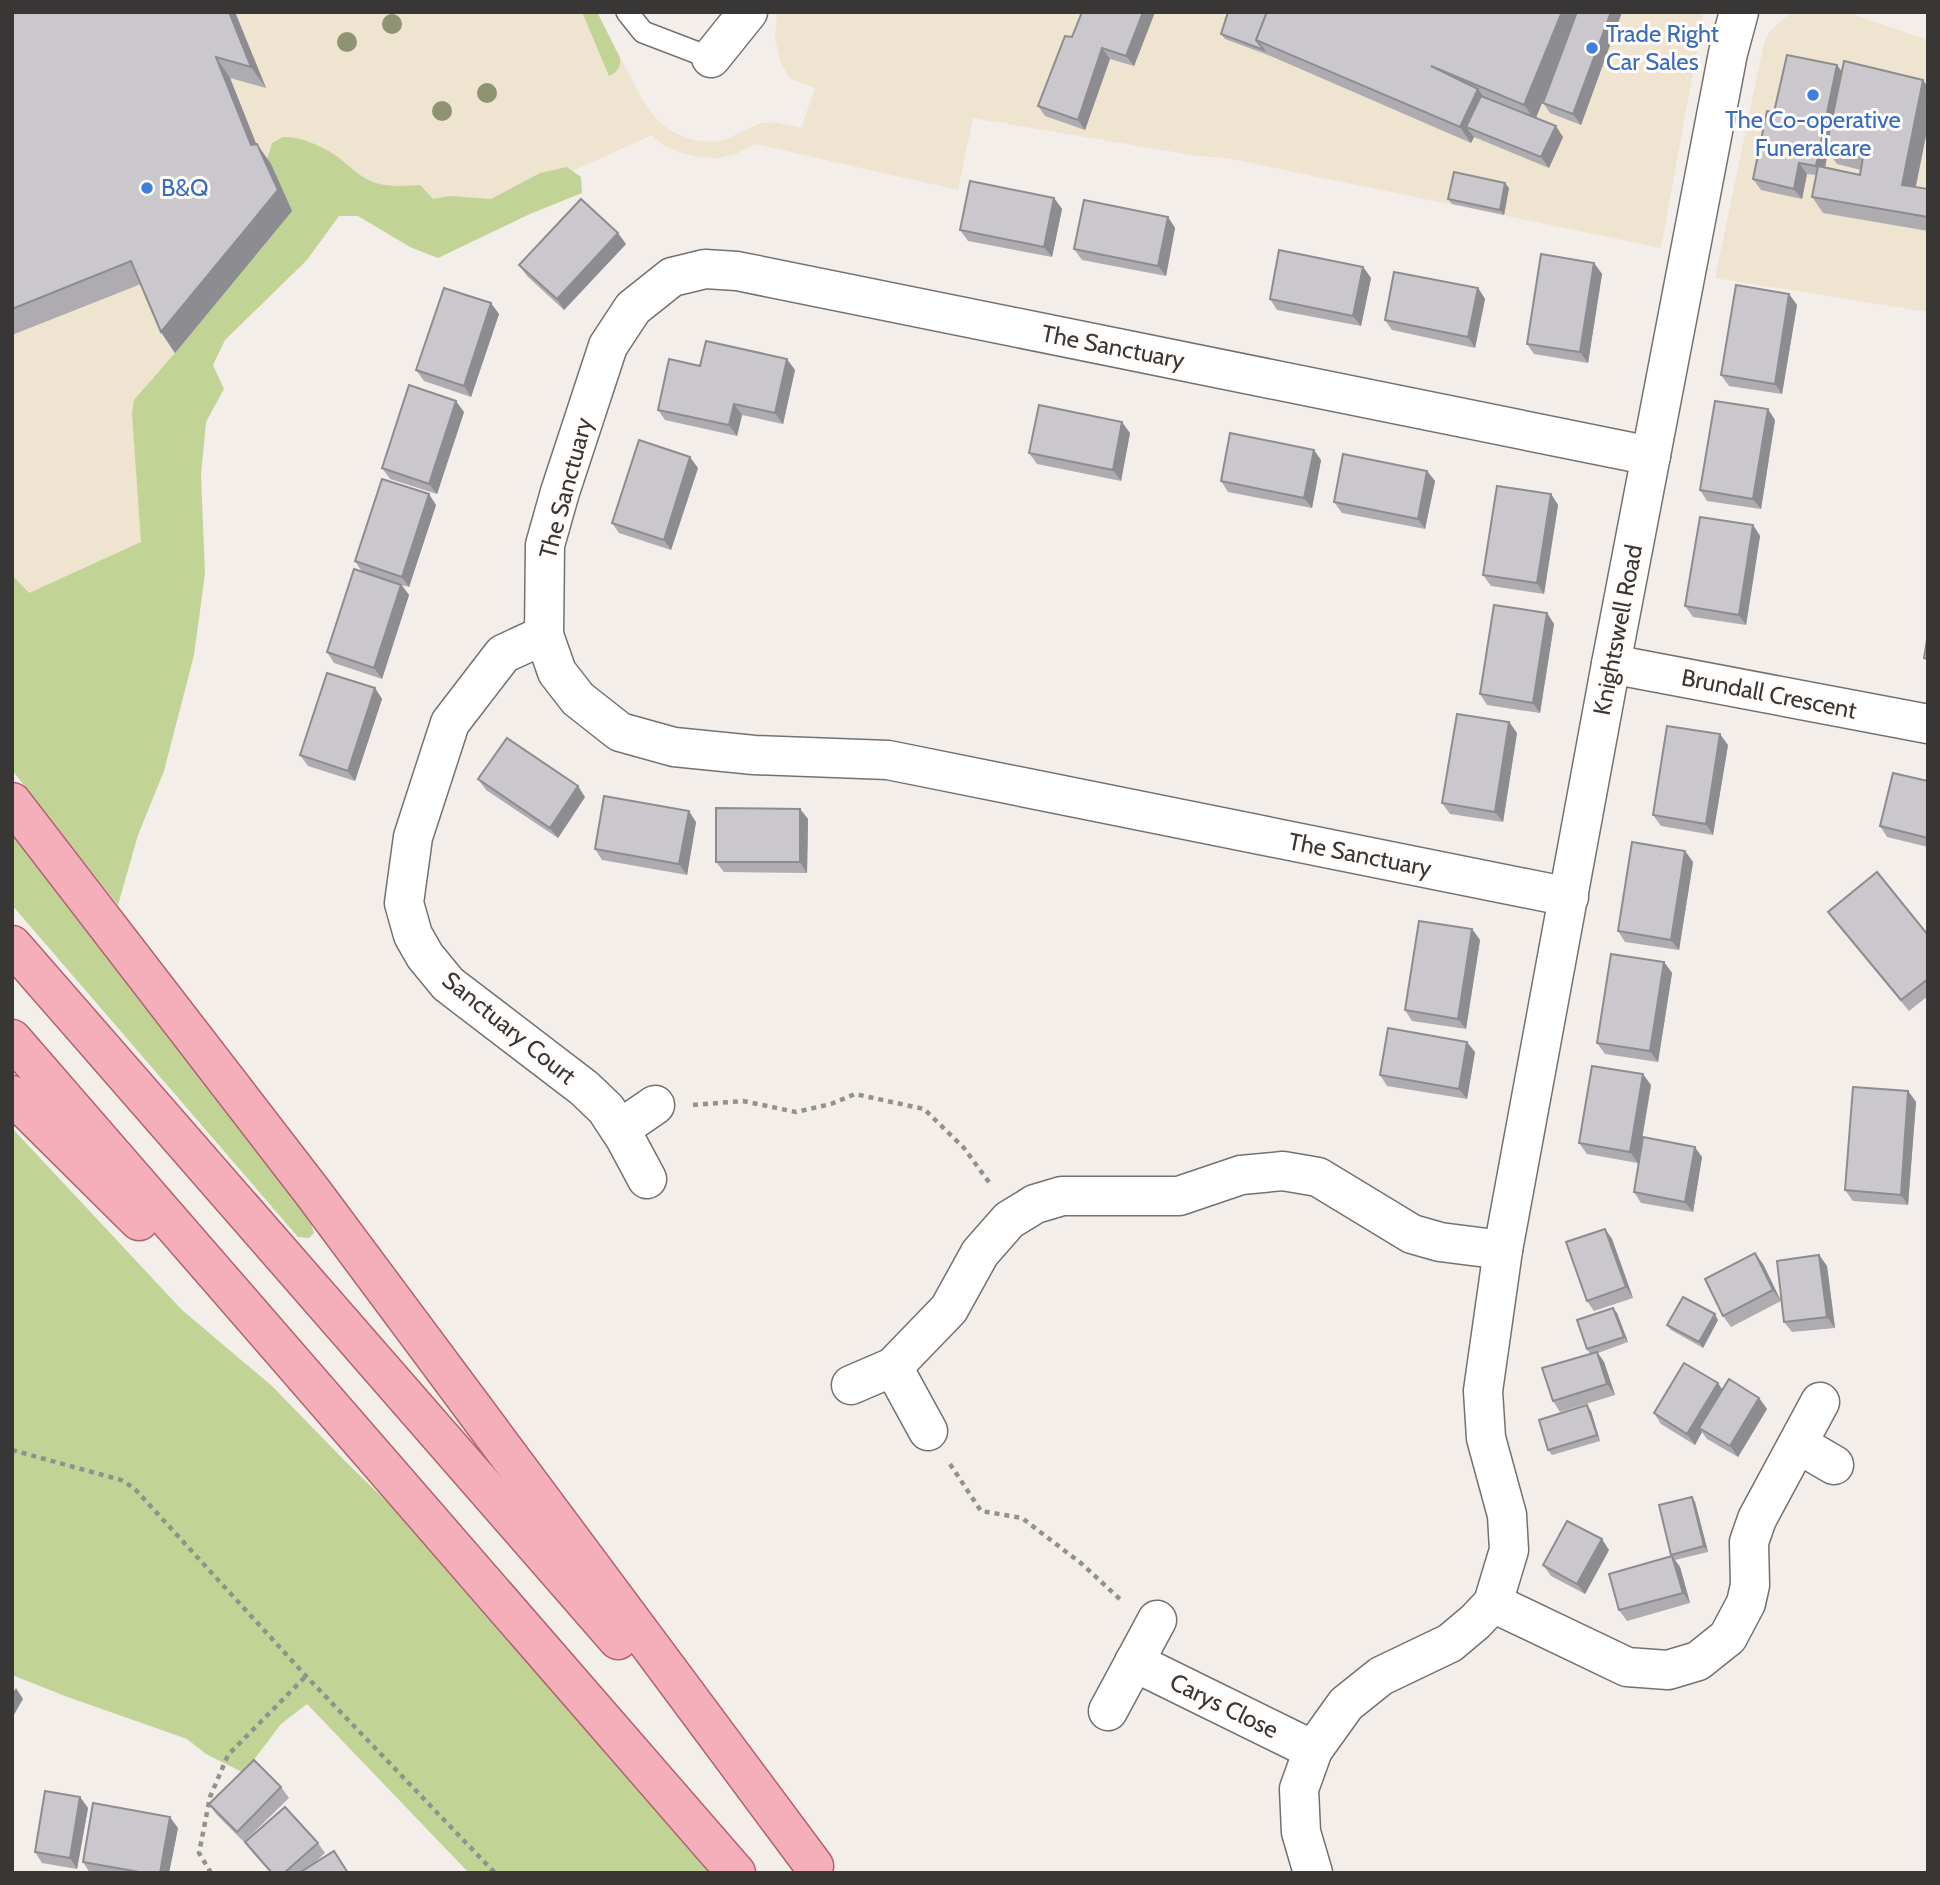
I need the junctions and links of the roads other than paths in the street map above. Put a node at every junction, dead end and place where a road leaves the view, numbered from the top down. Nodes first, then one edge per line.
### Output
1 (626, 12) edge
2 (715, 12) edge
3 (748, 12) edge
4 (1739, 12) edge
5 (710, 58) junction
6 (1651, 456) junction
7 (544, 635) junction
8 (1611, 664) junction
9 (1928, 724) edge
10 (12, 802) edge
11 (1569, 897) junction
12 (12, 945) edge
13 (12, 1040) edge
14 (12, 1095) edge
15 (655, 1105) road end
16 (620, 1129) junction
17 (647, 1179) dead end
18 (1503, 1250) junction
19 (893, 1367) junction
20 (851, 1385) dead end
21 (1820, 1402) dead end
22 (928, 1431) road end
23 (362, 1443) junction
24 (1798, 1444) junction
25 (1834, 1465) dead end
26 (1493, 1603) junction
27 (1155, 1625) road end
28 (1135, 1662) junction
29 (1108, 1711) dead end
30 (1313, 1750) junction
31 (817, 1869) edge
32 (736, 1873) edge
33 (1313, 1873) edge

1 - 5 lane
2 - 5 street
3 - 5 street
4 - 6 street, Knightswell Road
6 - 7 street, The Sanctuary
6 - 8 street, Knightswell Road
7 - 11 street, The Sanctuary
7 - 16 street, Sanctuary Court
8 - 9 street, Brundall Crescent
8 - 11 street, Knightswell Road
10 - 31 main road
11 - 18 street, Knightswell Road
12 - 31 main road
13 - 23 main road
14 - 23 main road
15 - 16 street
16 - 17 street, Sanctuary Court
18 - 19 street
18 - 26 street, Knightswell Road
19 - 20 street
19 - 22 street
21 - 24 street
23 - 32 main road
24 - 25 street
24 - 26 street
26 - 30 street
27 - 28 street
28 - 29 street
28 - 30 street, Carys Close
30 - 33 street

